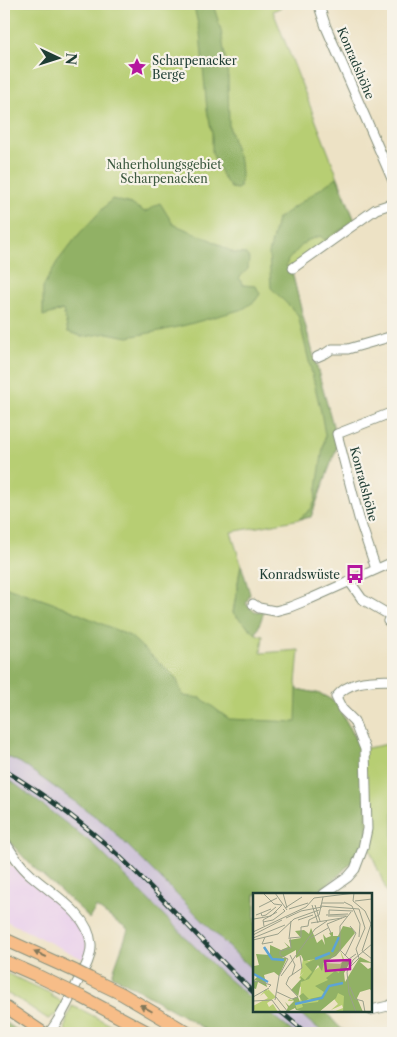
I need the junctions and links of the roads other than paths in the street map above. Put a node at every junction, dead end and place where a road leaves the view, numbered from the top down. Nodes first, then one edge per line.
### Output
1 (320, 9) dead end
2 (393, 182) edge
3 (393, 204) edge
4 (293, 268) dead end
5 (393, 336) edge
6 (317, 357) dead end
7 (393, 412) edge
8 (393, 562) edge
9 (376, 569) junction
10 (350, 582) junction
11 (253, 604) dead end
12 (392, 616) edge
13 (393, 625) edge
14 (393, 680) edge
15 (4, 840) edge
16 (325, 893) edge
17 (4, 939) edge
18 (4, 961) edge
19 (393, 1004) edge
20 (4, 1006) edge
21 (372, 1010) edge
22 (44, 1033) edge
23 (49, 1033) edge
24 (149, 1033) edge
25 (188, 1033) edge

1 - 2 street, Konradshöhe
3 - 4 street
5 - 6 street
7 - 9 street, Konradshöhe
8 - 9 street
9 - 10 street
10 - 11 street
10 - 12 street
12 - 13 street
14 - 16 street
15 - 23 street
25 -> 17 highway, bridge
18 - 24 highway, bridge
19 - 21 street
20 - 22 main road

